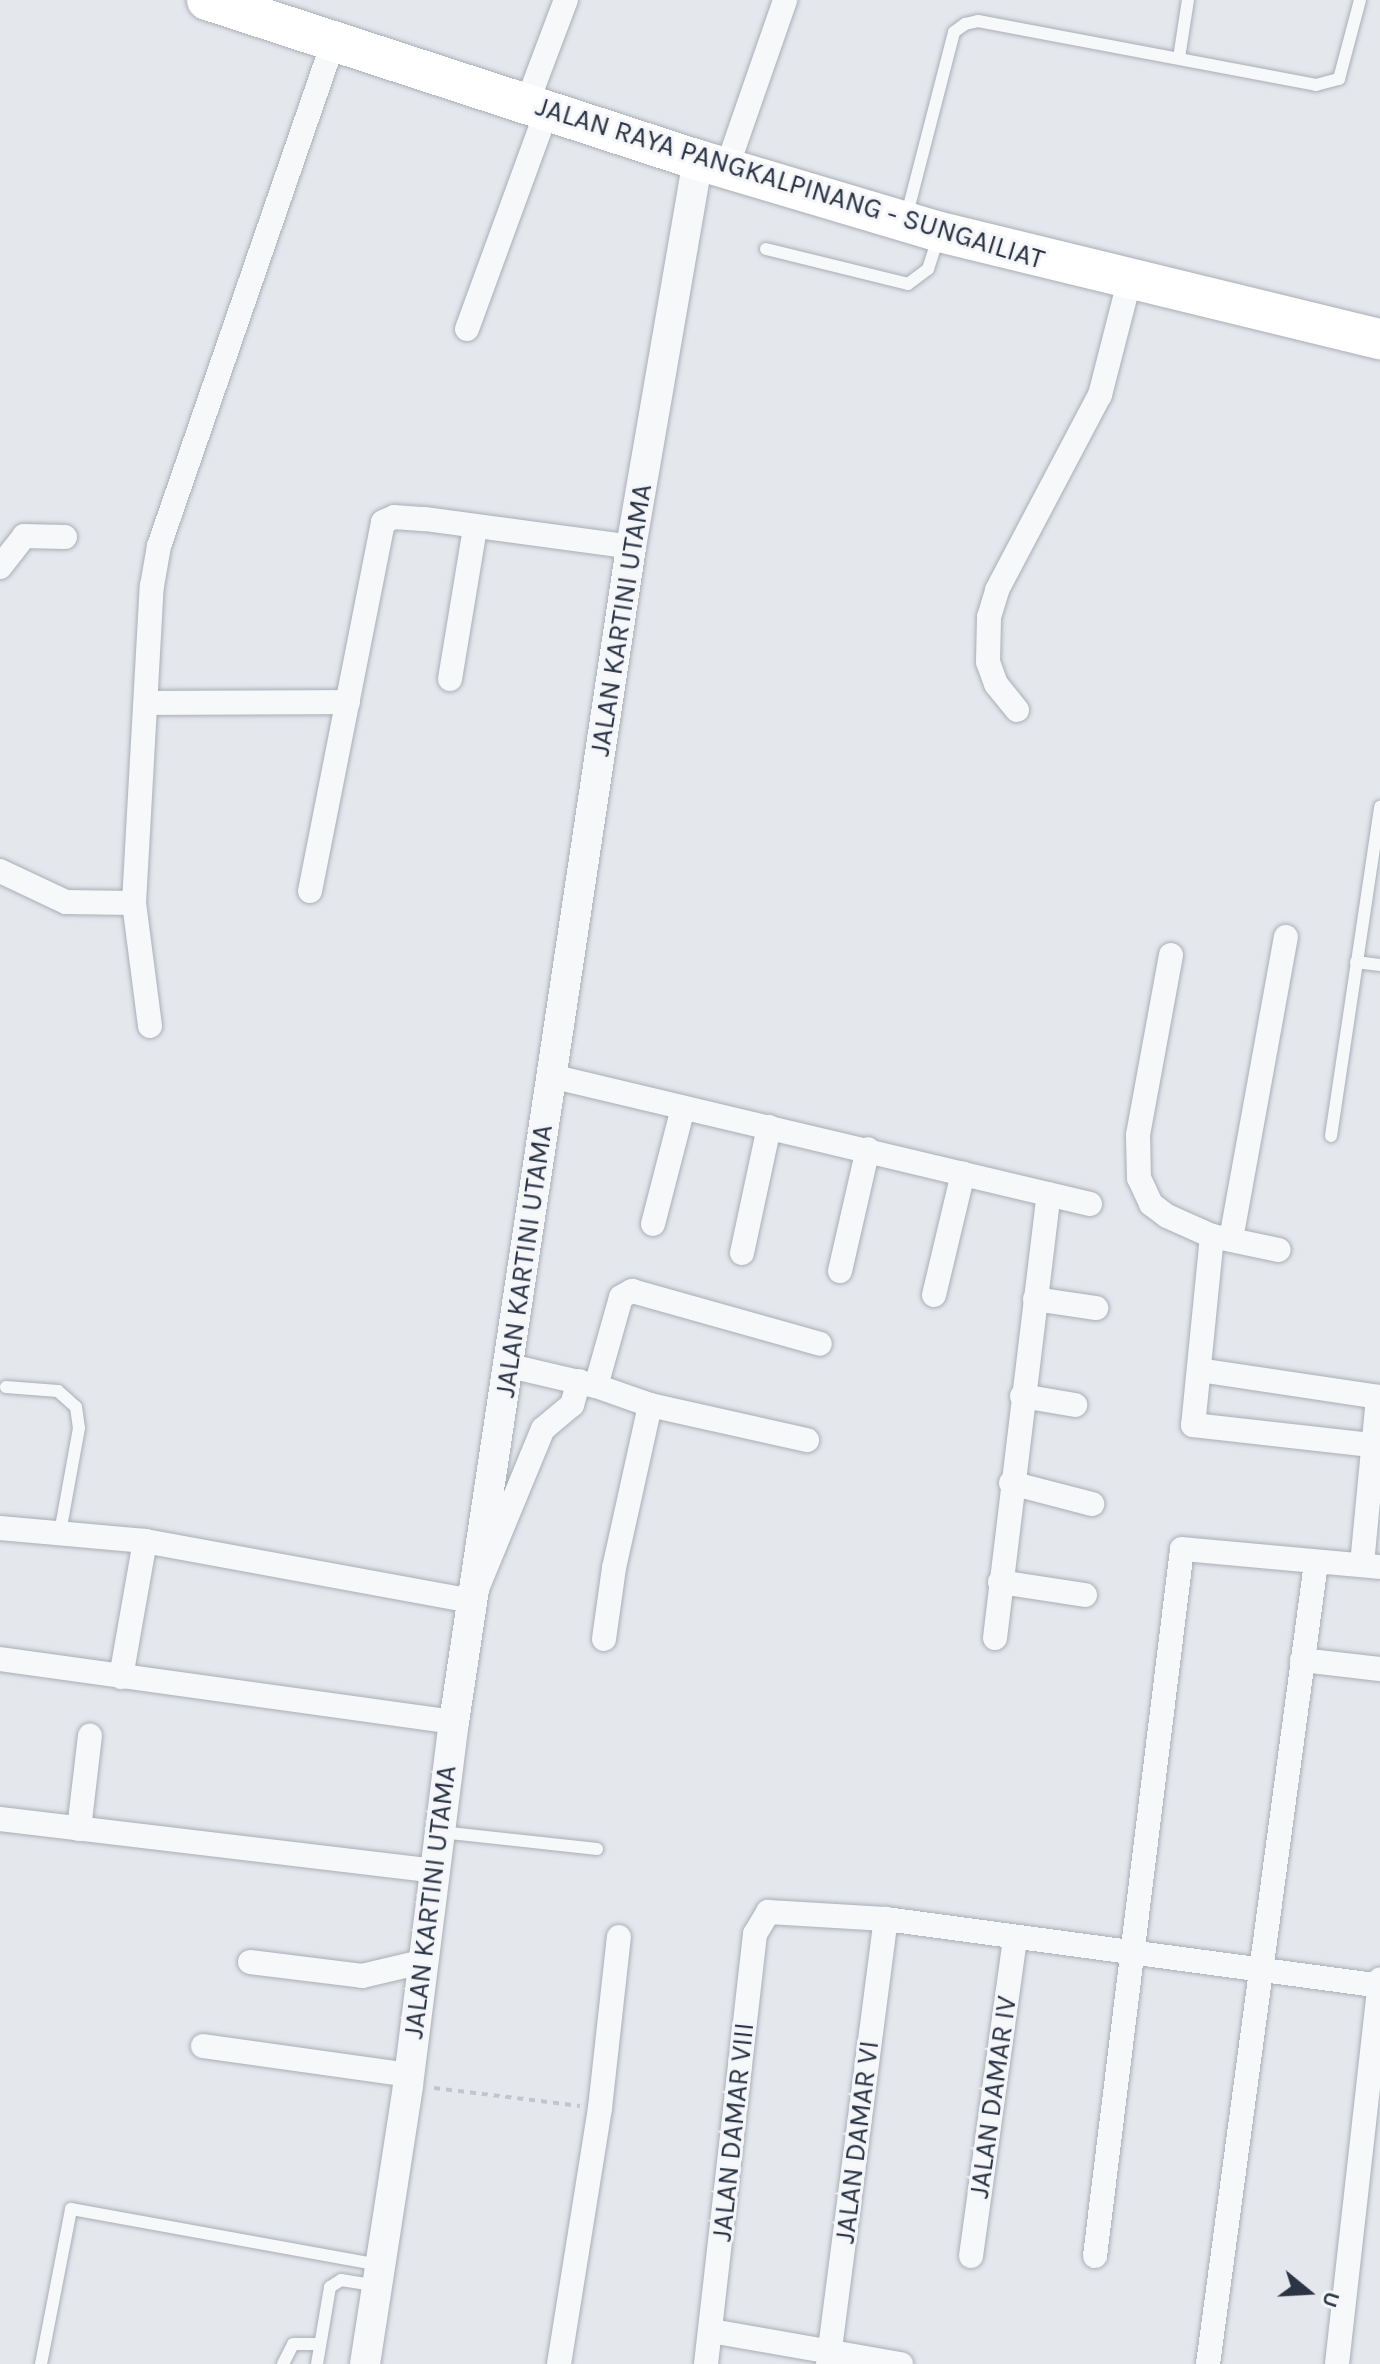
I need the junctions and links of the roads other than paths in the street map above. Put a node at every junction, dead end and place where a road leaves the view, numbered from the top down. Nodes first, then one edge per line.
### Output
1 (207, 0) edge
2 (566, 0) edge
3 (785, 0) edge
4 (1188, 0) edge
5 (1360, 0) edge
6 (333, 43) junction
7 (1179, 58) junction
8 (537, 106) junction
9 (712, 164) junction
10 (923, 226) junction
11 (766, 249) dead end
12 (1129, 282) junction
13 (467, 329) dead end
14 (1380, 339) edge
15 (475, 528) junction
16 (65, 537) dead end
17 (631, 547) junction
18 (0, 567) edge
19 (450, 679) dead end
20 (348, 702) junction
21 (149, 703) junction
22 (1017, 710) dead end
23 (1380, 807) edge
24 (0, 871) edge
25 (310, 891) dead end
26 (134, 903) junction
27 (1286, 937) dead end
28 (1171, 955) dead end
29 (1356, 962) junction
30 (1380, 965) edge
31 (150, 1026) dead end
32 (551, 1076) junction
33 (683, 1108) junction
34 (769, 1127) junction
35 (1331, 1136) dead end
36 (868, 1149) junction
37 (963, 1173) junction
38 (1049, 1194) junction
39 (1090, 1204) dead end
40 (653, 1224) dead end
41 (1221, 1237) junction
42 (1279, 1250) dead end
43 (742, 1253) dead end
44 (840, 1271) dead end
45 (934, 1295) dead end
46 (1035, 1299) junction
47 (1096, 1308) dead end
48 (820, 1344) dead end
49 (510, 1366) junction
50 (1199, 1370) junction
51 (587, 1383) junction
52 (6, 1387) dead end
53 (1022, 1396) junction
54 (1379, 1397) edge
55 (650, 1405) junction
56 (1075, 1405) dead end
57 (807, 1440) dead end
58 (1377, 1445) edge
59 (1011, 1483) junction
60 (1092, 1504) dead end
61 (0, 1528) edge
62 (60, 1533) junction
63 (145, 1541) junction
64 (1316, 1563) junction
65 (1371, 1566) edge
66 (1000, 1582) junction
67 (1085, 1595) dead end
68 (472, 1601) junction
69 (995, 1638) dead end
70 (604, 1639) dead end
71 (0, 1659) edge
72 (1302, 1660) junction
73 (1380, 1669) edge
74 (121, 1677) junction
75 (454, 1722) junction
76 (90, 1736) dead end
77 (0, 1819) edge
78 (79, 1829) junction
79 (438, 1832) junction
80 (597, 1849) dead end
81 (433, 1871) junction
82 (886, 1919) junction
83 (619, 1937) dead end
84 (1015, 1938) junction
85 (1134, 1955) junction
86 (250, 1962) dead end
87 (421, 1962) junction
88 (1258, 1971) junction
89 (1380, 1979) edge
90 (1380, 1986) edge
91 (203, 2046) dead end
92 (408, 2080) junction
93 (971, 2256) dead end
94 (1095, 2256) dead end
95 (378, 2276) junction
96 (711, 2331) junction
97 (320, 2344) junction
98 (828, 2357) edge
99 (41, 2364) edge
100 (283, 2364) edge
101 (317, 2364) edge
102 (365, 2364) edge
103 (559, 2364) edge
104 (706, 2364) edge
105 (901, 2364) edge
106 (1208, 2364) edge
107 (1337, 2364) edge

1 - 6 highway, JALAN RAYA PANGKALPINANG - SUNGAILIAT
2 - 8 street
3 - 9 street
4 - 7 lane
5 - 7 lane
6 - 8 highway, JALAN RAYA PANGKALPINANG - SUNGAILIAT
6 - 21 street
7 - 10 lane
8 - 9 highway, JALAN RAYA PANGKALPINANG - SUNGAILIAT
8 - 13 street
9 - 10 highway, JALAN RAYA PANGKALPINANG - SUNGAILIAT
9 - 17 street, JALAN KARTINI UTAMA
10 - 11 lane
10 - 12 highway, JALAN RAYA PANGKALPINANG - SUNGAILIAT
12 - 14 highway, JALAN RAYA PANGKALPINANG - SUNGAILIAT
12 - 22 street
15 - 17 street
15 - 19 street
15 - 20 street
16 - 18 street
17 - 32 street, JALAN KARTINI UTAMA
20 - 21 street
20 - 25 street
21 - 26 street
23 - 29 lane
24 - 26 street
26 - 31 street
27 - 41 street
28 - 41 street
29 - 30 lane
29 - 35 lane
32 - 33 street
32 - 49 street, JALAN KARTINI UTAMA
33 - 34 street
33 - 40 street
34 - 36 street
34 - 43 street
36 - 37 street
36 - 44 street
37 - 38 street
37 - 45 street
38 - 39 street
38 - 46 street
41 - 42 street
41 - 50 street
46 - 47 street
46 - 53 street
48 - 51 street
49 - 51 street
49 - 68 street, JALAN KARTINI UTAMA
50 - 54 street
50 - 58 street
51 - 55 street
51 - 68 street
52 - 62 lane
53 - 56 street
53 - 59 street
54 - 58 street
55 - 57 street
55 - 70 street
58 - 65 street
59 - 60 street
59 - 66 street
61 - 62 street
62 - 63 street
63 - 68 street
63 - 74 street
64 - 65 street
64 - 72 street
64 - 85 street
66 - 67 street
66 - 69 street
68 - 75 street, JALAN KARTINI UTAMA
71 - 74 street
72 - 73 street
72 - 88 street
74 - 75 street
75 - 79 street, JALAN KARTINI UTAMA
76 - 78 street
77 - 78 street
78 - 81 street
79 - 80 lane
79 - 81 street, JALAN KARTINI UTAMA
81 - 87 street, JALAN KARTINI UTAMA
82 - 84 street
82 - 96 street, JALAN DAMAR VIII
82 - 98 street, JALAN DAMAR VI
83 - 103 street
84 - 85 street
84 - 93 street, JALAN DAMAR IV
85 - 88 street
85 - 94 street
86 - 87 street
87 - 92 street, JALAN KARTINI UTAMA
88 - 90 street
88 - 106 street
89 - 90 street
90 - 107 street
91 - 92 street
92 - 95 street, JALAN KARTINI UTAMA
95 - 97 lane
95 - 99 lane
95 - 102 street, JALAN KARTINI UTAMA
96 - 98 street
96 - 104 street, JALAN DAMAR VIII
97 - 100 lane
97 - 101 lane
98 - 105 street

